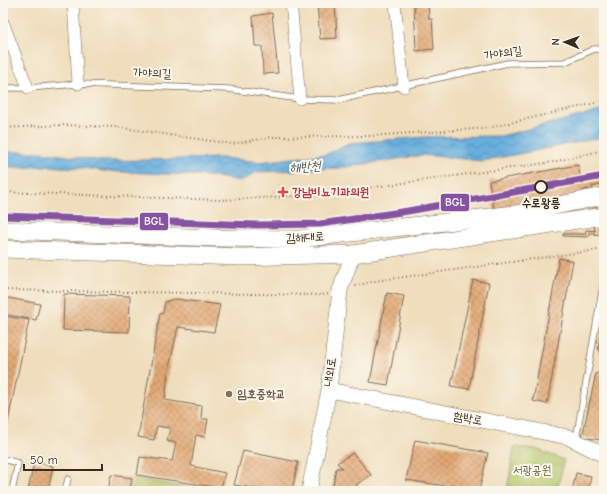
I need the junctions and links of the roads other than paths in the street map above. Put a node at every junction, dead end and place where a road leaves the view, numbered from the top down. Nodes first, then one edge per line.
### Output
1 (73, 3) edge
2 (290, 3) edge
3 (395, 3) edge
4 (3, 22) edge
5 (604, 49) edge
6 (78, 84) junction
7 (404, 86) junction
8 (3, 88) edge
9 (28, 88) junction
10 (300, 99) junction
11 (604, 196) edge
12 (604, 216) edge
13 (3, 230) edge
14 (3, 249) edge
15 (353, 254) junction
16 (604, 280) edge
17 (328, 390) junction
18 (575, 441) junction
19 (604, 456) edge
20 (3, 459) edge
21 (68, 479) dead end
22 (12, 491) edge
23 (65, 491) edge
24 (309, 491) edge

1 - 6 street
2 - 10 street
3 - 7 street
4 - 9 street
5 - 7 lane, 가야의길
6 - 9 lane, 가야의길
6 - 10 lane, 가야의길
7 - 10 lane, 가야의길
8 - 9 lane, 가야의길
11 - 13 main road, 김해대로
12 - 15 main road, 김해대로
14 - 15 main road, 김해대로
15 - 17 street, 내외로
16 - 18 lane
17 - 18 street, 함박로
17 - 24 street, 내외로
18 - 19 street, 함박로
20 - 22 lane
21 - 23 lane

